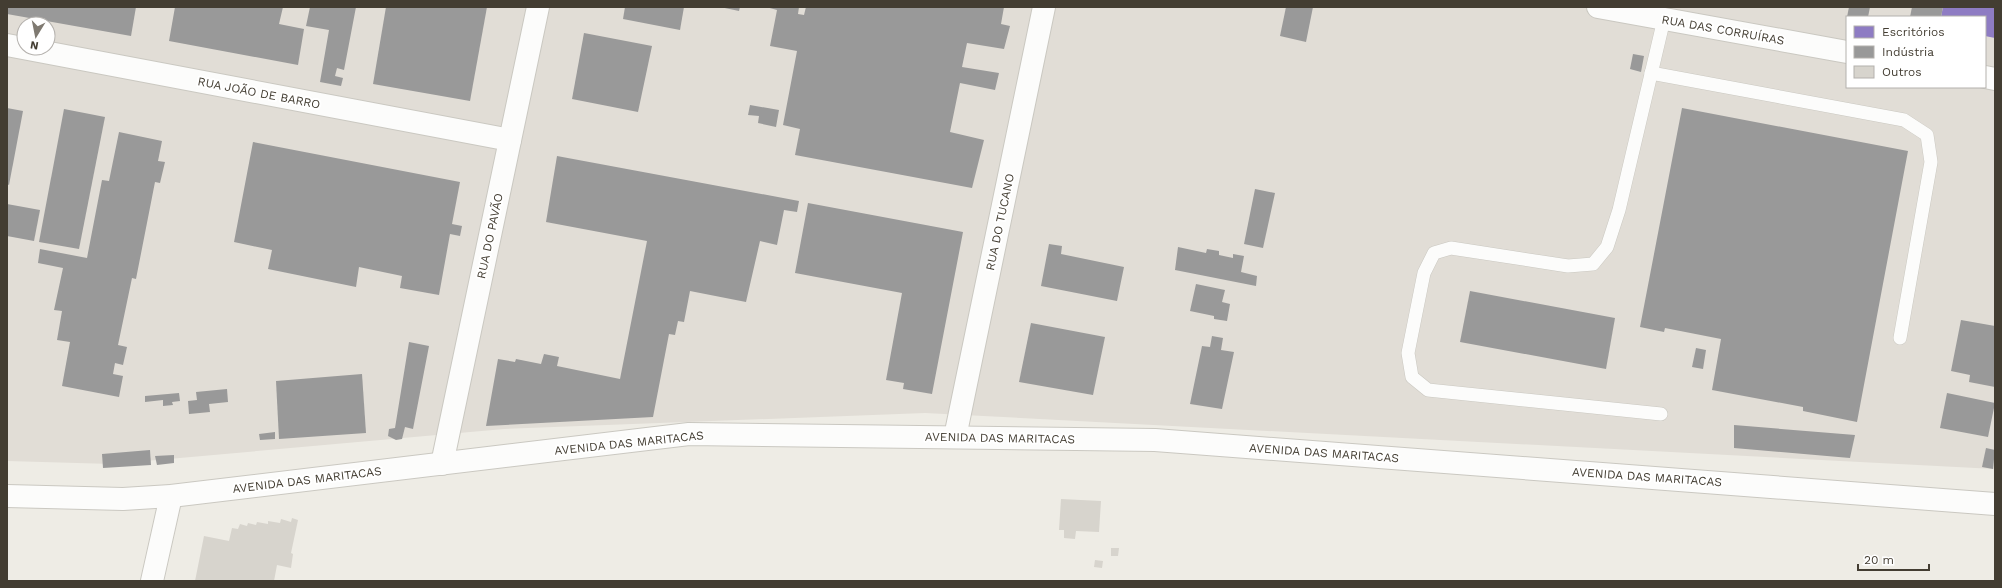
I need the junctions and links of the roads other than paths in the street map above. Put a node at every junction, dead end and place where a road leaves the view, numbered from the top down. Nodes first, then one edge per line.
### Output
1 (538, 7) edge
2 (1044, 7) edge
3 (1598, 7) edge
4 (1664, 19) junction
5 (7, 45) edge
6 (1846, 52) edge
7 (1651, 73) junction
8 (510, 140) junction
9 (1900, 338) dead end
10 (1661, 414) dead end
11 (955, 438) junction
12 (442, 464) junction
13 (7, 496) edge
14 (171, 496) junction
15 (1995, 504) edge
16 (152, 581) edge

1 - 8 street, RUA DO PAVÃO
2 - 11 street, RUA DO TUCANO
3 - 4 street, RUA DAS CORRUÍRAS
4 - 6 street, RUA DAS CORRUÍRAS
4 - 7 lane
5 - 8 street, RUA JOÃO DE BARRO
7 - 9 lane
7 - 10 lane
8 - 12 street, RUA DO PAVÃO
11 - 12 street, AVENIDA DAS MARITACAS
11 - 15 street, AVENIDA DAS MARITACAS
12 - 14 street, AVENIDA DAS MARITACAS
13 - 14 street, AVENIDA DAS MARITACAS
14 - 16 street

